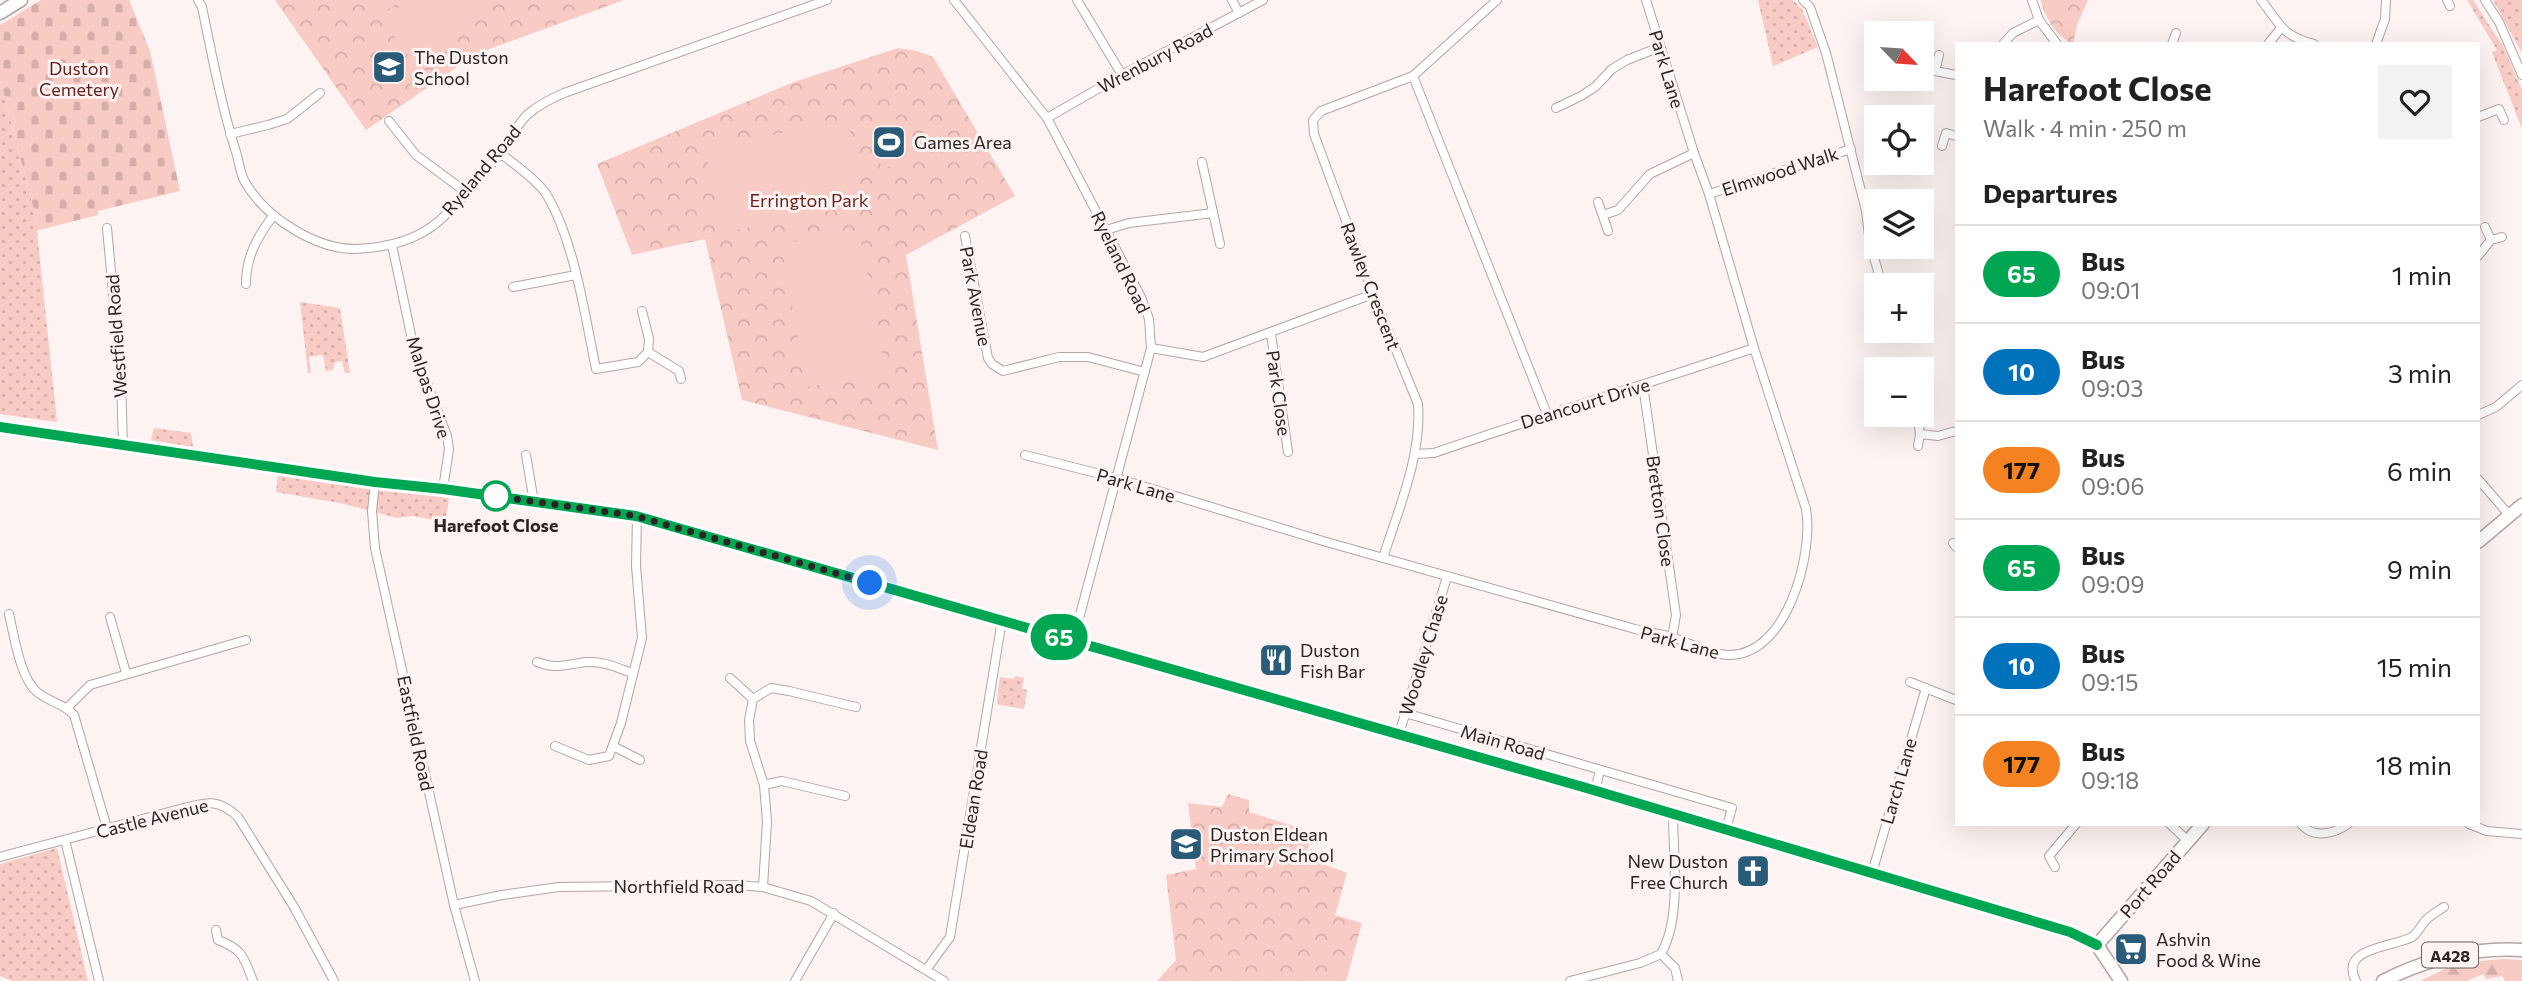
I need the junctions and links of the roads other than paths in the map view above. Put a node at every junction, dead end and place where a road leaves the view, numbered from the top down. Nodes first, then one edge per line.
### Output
1 (21, 0) edge
2 (198, 0) edge
3 (827, 0) edge
4 (954, 0) edge
5 (1077, 0) edge
6 (1232, 0) edge
7 (1263, 0) edge
8 (1497, 0) edge
9 (1646, 0) edge
10 (1803, 0) edge
11 (2032, 0) edge
12 (2261, 0) edge
13 (2386, 0) edge
14 (2485, 0) edge
15 (0, 13) edge
16 (1239, 13) junction
17 (2039, 20) junction
18 (2281, 28) junction
19 (2176, 33) dead end
20 (2005, 42) edge
21 (2056, 42) edge
22 (2173, 42) edge
23 (2270, 42) edge
24 (2308, 42) edge
25 (2377, 42) edge
26 (1660, 47) junction
27 (1939, 55) dead end
28 (1122, 75) junction
29 (1955, 75) edge
30 (2522, 75) edge
31 (1413, 76) junction
32 (320, 93) dead end
33 (1556, 108) dead end
34 (2480, 116) edge
35 (1047, 118) junction
36 (2504, 120) dead end
37 (389, 121) dead end
38 (230, 134) junction
39 (1955, 136) edge
40 (1942, 146) dead end
41 (1851, 149) junction
42 (500, 153) junction
43 (1694, 153) junction
44 (1202, 162) dead end
45 (467, 193) junction
46 (1709, 194) junction
47 (1598, 202) dead end
48 (1213, 213) junction
49 (1603, 215) junction
50 (273, 216) junction
51 (2485, 227) dead end
52 (107, 228) dead end
53 (1107, 230) junction
54 (1608, 230) dead end
55 (965, 236) dead end
56 (2502, 236) dead end
57 (2491, 240) junction
58 (1220, 244) dead end
59 (392, 245) junction
60 (2480, 254) edge
61 (1878, 273) edge
62 (576, 275) junction
63 (246, 284) dead end
64 (513, 287) dead end
65 (1373, 294) junction
66 (642, 311) dead end
67 (1271, 334) junction
68 (1151, 348) junction
69 (1754, 348) junction
70 (648, 352) junction
71 (1145, 372) junction
72 (681, 379) dead end
73 (1643, 385) junction
74 (2522, 385) edge
75 (1547, 414) junction
76 (2480, 414) edge
77 (0, 427) edge
78 (1919, 427) edge
79 (1955, 431) edge
80 (1920, 434) junction
81 (123, 445) junction
82 (1918, 446) dead end
83 (1288, 452) dead end
84 (1415, 454) junction
85 (526, 455) dead end
86 (1025, 455) dead end
87 (1116, 478) junction
88 (2480, 481) edge
89 (375, 482) junction
90 (443, 489) junction
91 (534, 502) junction
92 (2522, 505) edge
93 (636, 516) junction
94 (2510, 516) junction
95 (2480, 539) edge
96 (1383, 558) junction
97 (1447, 576) junction
98 (9, 614) dead end
99 (110, 617) dead end
100 (1002, 620) junction
101 (1672, 638) junction
102 (246, 640) dead end
103 (1073, 641) junction
104 (537, 662) dead end
105 (126, 673) junction
106 (632, 673) junction
107 (730, 678) dead end
108 (1910, 682) dead end
109 (1926, 688) junction
110 (753, 699) junction
111 (1955, 700) edge
112 (856, 707) dead end
113 (67, 708) junction
114 (1405, 713) junction
115 (1399, 734) junction
116 (555, 746) dead end
117 (612, 746) junction
118 (640, 760) dead end
119 (1600, 770) junction
120 (764, 785) junction
121 (1595, 791) junction
122 (845, 796) dead end
123 (1673, 814) junction
124 (2074, 826) edge
125 (2172, 826) edge
126 (2201, 826) edge
127 (2302, 826) edge
128 (2345, 826) edge
129 (2474, 826) edge
130 (107, 828) junction
131 (1726, 829) junction
132 (2522, 834) edge
133 (65, 840) junction
134 (2188, 841) junction
135 (2040, 849) dead end
136 (2049, 856) junction
137 (0, 857) edge
138 (2055, 867) dead end
139 (1871, 873) junction
140 (763, 887) junction
141 (454, 905) junction
142 (2444, 907) dead end
143 (834, 913) junction
144 (216, 930) dead end
145 (2097, 945) junction
146 (2522, 950) edge
147 (1661, 954) junction
148 (926, 970) junction
149 (99, 981) edge
150 (253, 981) edge
151 (334, 981) edge
152 (475, 981) edge
153 (794, 981) edge
154 (944, 981) edge
155 (1570, 981) edge
156 (1678, 981) edge
157 (2121, 981) edge
158 (2356, 981) edge
159 (2383, 981) edge

1 - 15 street
2 - 38 street, Ryeland Road
3 - 42 street, Ryeland Road
4 - 35 street, Ryeland Road
5 - 28 street
6 - 16 street
7 - 16 street, Wrenbury Road
8 - 31 street, Rawley Crescent
9 - 26 street, Park Lane
10 - 41 street
11 - 17 street
12 - 18 street
13 - 25 street
14 - 30 street
16 - 28 street, Wrenbury Road
17 - 20 street
17 - 21 street
18 - 23 street
18 - 24 street
19 - 22 street
26 - 33 street
26 - 43 street, Park Lane
27 - 29 street
28 - 35 street, Wrenbury Road
31 - 65 street, Rawley Crescent
31 - 75 street
32 - 38 street
34 - 36 street
35 - 53 street, Ryeland Road
37 - 45 street
38 - 50 street, Ryeland Road
39 - 40 street
41 - 46 street, Elmwood Walk
41 - 61 street
42 - 45 street, Ryeland Road
42 - 62 street
43 - 46 street, Park Lane
43 - 49 street
44 - 48 street
45 - 59 street, Ryeland Road
46 - 69 street, Park Lane
47 - 49 street
48 - 53 street
48 - 58 street
49 - 54 street
50 - 59 street, Ryeland Road
50 - 63 street
51 - 57 street
52 - 81 street, Westfield Road
53 - 68 street, Ryeland Road
55 - 71 street, Park Avenue
56 - 57 street
57 - 60 street
59 - 90 street, Malpas Drive
62 - 64 street
62 - 70 street
65 - 67 street
65 - 84 street, Rawley Crescent
66 - 70 street
67 - 68 street
67 - 83 street, Park Close
68 - 71 street, Ryeland Road
69 - 73 street, Deancourt Drive
69 - 101 street, Park Lane
70 - 72 street
71 - 87 street, Ryeland Road
73 - 75 street, Deancourt Drive
73 - 101 street, Bretton Close
74 - 76 street
75 - 84 street, Deancourt Drive
77 - 81 street, Main Road
78 - 80 street
79 - 80 street
80 - 82 street
81 - 89 street, Main Road
84 - 96 street, Rawley Crescent
85 - 91 street
86 - 87 street, Park Lane
87 - 96 street, Park Lane
87 - 103 street, Ryeland Road
88 - 94 street
89 - 90 street, Main Road
89 - 141 street, Eastfield Road
90 - 91 street, Main Road
91 - 93 street, Main Road
92 - 94 street
93 - 100 street, Main Road
93 - 106 street
94 - 95 street
96 - 97 street, Park Lane
97 - 101 street, Park Lane
97 - 114 street, Woodley Chase
98 - 113 street
99 - 105 street
100 - 103 street, Main Road
100 - 148 street, Eldean Road
102 - 105 street
103 - 115 street, Main Road
104 - 106 street
105 - 113 street
106 - 117 street
107 - 110 street
108 - 109 street
109 - 111 street
109 - 139 street, Larch Lane
110 - 112 street
110 - 120 street
113 - 130 street
114 - 115 street, Woodley Chase
114 - 119 street, Main Road
115 - 121 street, Main Road
116 - 117 street
117 - 118 street
119 - 121 street
119 - 131 street, Main Road
120 - 122 street
120 - 140 street
121 - 123 street, Main Road
123 - 131 street, Main Road
123 - 147 street
124 - 136 street
125 - 134 street
126 - 134 street, Port Road
127 - 128 street
129 - 132 street
130 - 133 street, Castle Avenue
130 - 151 street, Castle Avenue
131 - 139 street, Main Road
133 - 137 street, Castle Avenue
133 - 149 street
134 - 145 street, Port Road
135 - 136 street
136 - 138 street
139 - 145 street, Main Road
140 - 141 street, Northfield Road
140 - 143 street, Northfield Road
141 - 152 street, Eastfield Road
142 - 158 street
143 - 148 street, Northfield Road
143 - 153 street
144 - 150 street
145 - 157 street
146 - 159 street, A428
147 - 155 street
147 - 156 street
148 - 154 street, Northfield Road

